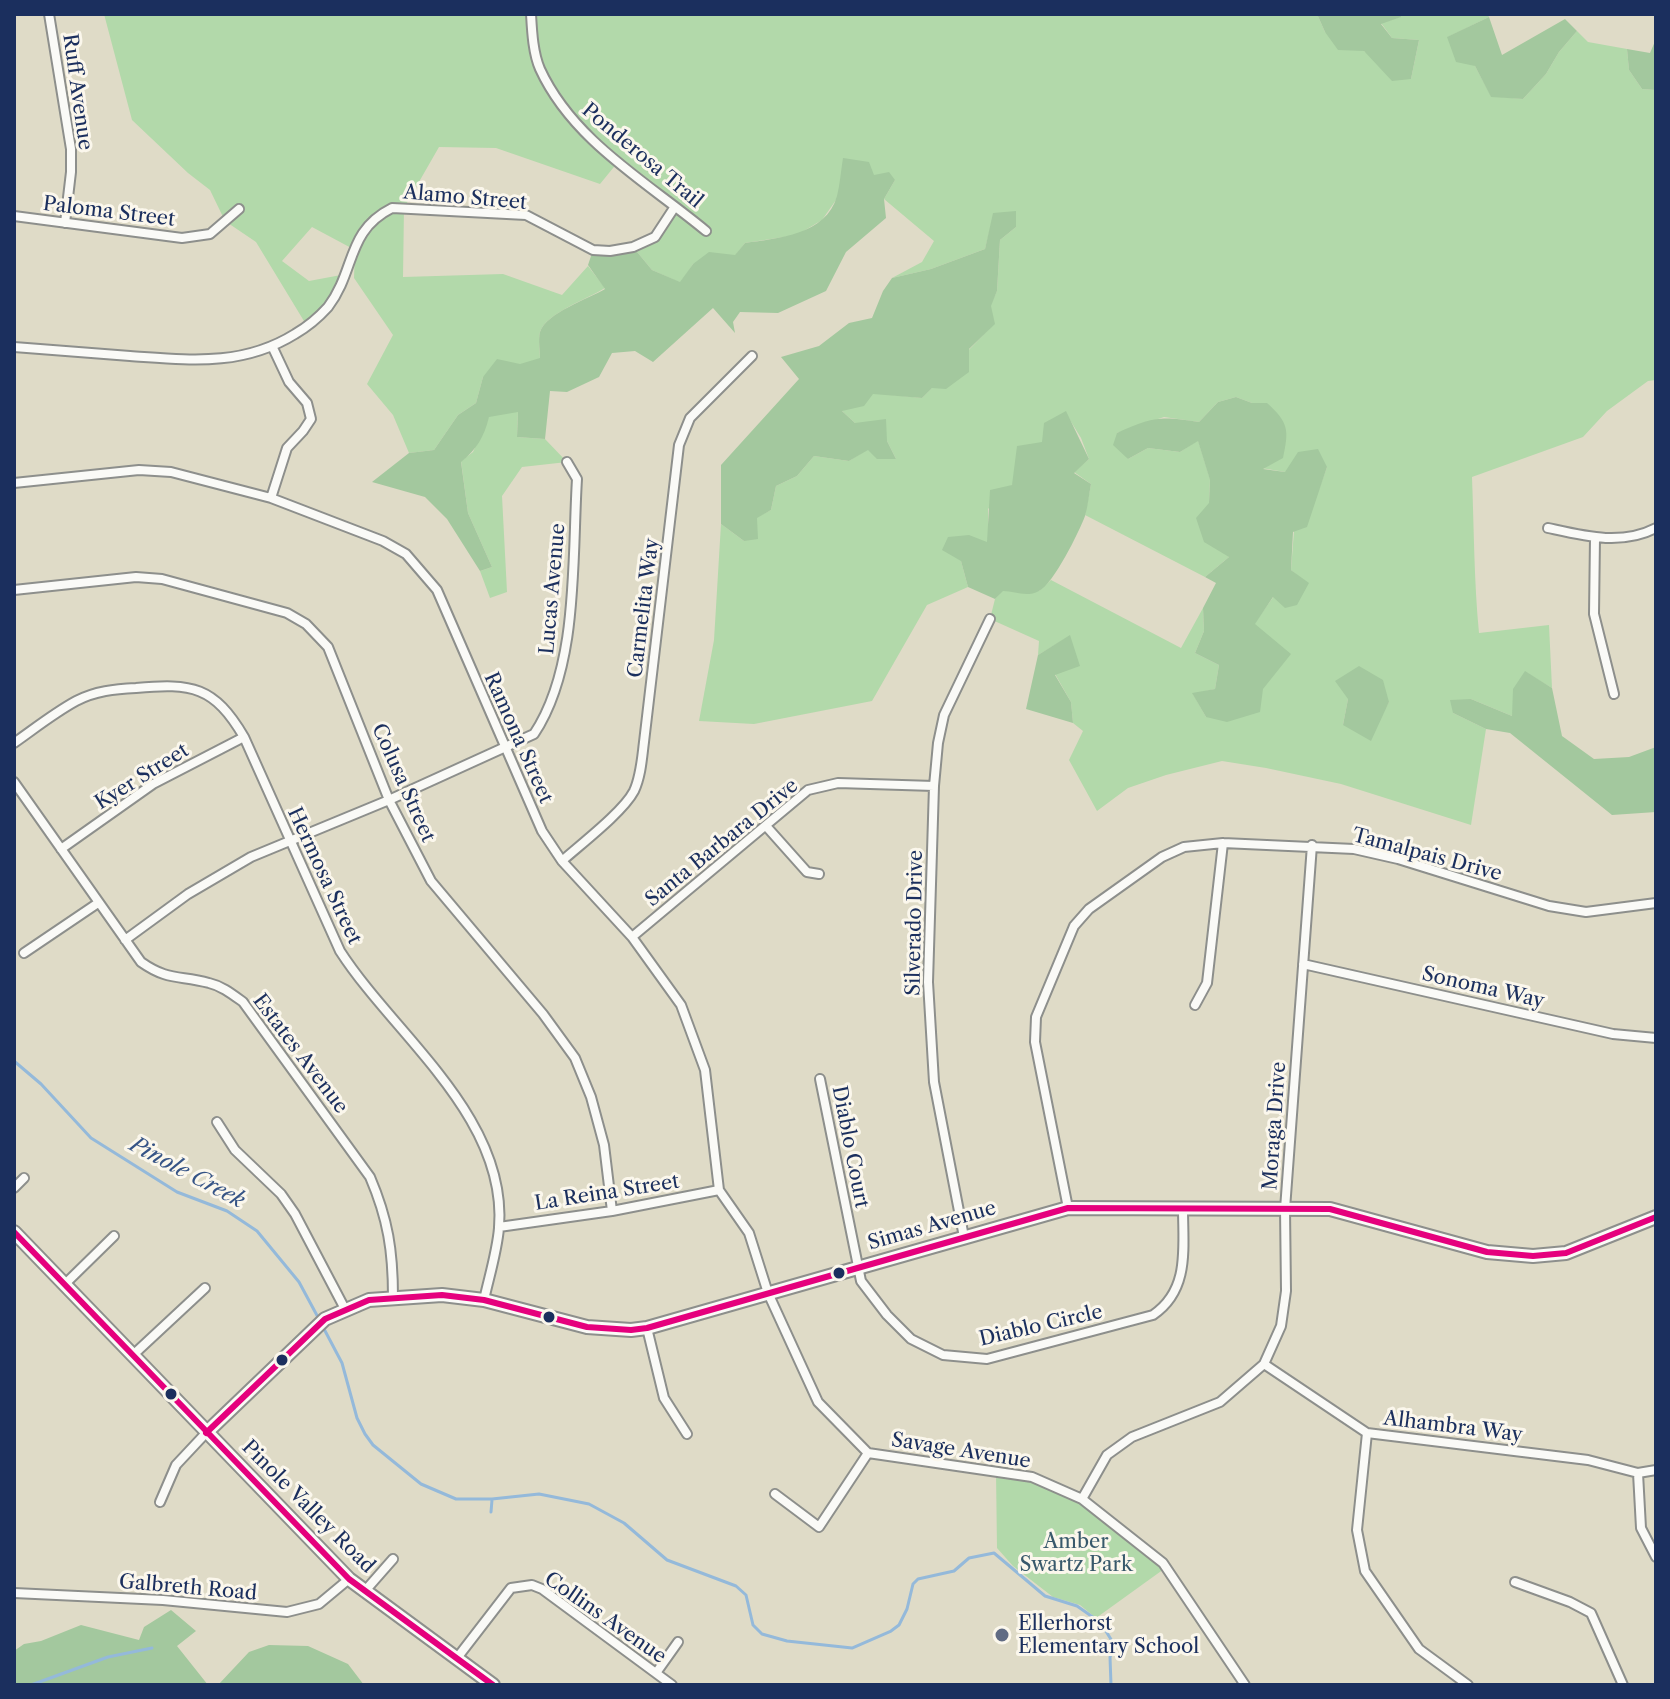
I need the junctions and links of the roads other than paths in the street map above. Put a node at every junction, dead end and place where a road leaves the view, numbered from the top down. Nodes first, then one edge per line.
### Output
1 (49, 14) edge
2 (531, 14) edge
3 (674, 208) junction
4 (239, 209) dead end
5 (14, 216) edge
6 (65, 223) junction
7 (706, 231) dead end
8 (14, 347) edge
9 (273, 348) junction
10 (752, 356) dead end
11 (567, 462) dead end
12 (14, 483) edge
13 (271, 498) junction
14 (1548, 528) dead end
15 (1656, 528) edge
16 (1595, 538) junction
17 (14, 590) edge
18 (990, 619) dead end
19 (1614, 694) dead end
20 (244, 737) junction
21 (14, 743) edge
22 (504, 747) junction
23 (14, 782) edge
24 (934, 786) junction
25 (389, 800) junction
26 (766, 826) junction
27 (290, 841) junction
28 (1223, 843) junction
29 (1312, 845) junction
30 (61, 849) junction
31 (562, 861) junction
32 (819, 874) dead end
33 (98, 903) junction
34 (1656, 903) edge
35 (632, 937) junction
36 (125, 940) junction
37 (24, 953) dead end
38 (1303, 964) junction
39 (1195, 1005) dead end
40 (1656, 1038) edge
41 (820, 1079) dead end
42 (217, 1122) dead end
43 (24, 1178) dead end
44 (14, 1188) edge
45 (719, 1190) junction
46 (1068, 1208) junction
47 (1183, 1208) junction
48 (1285, 1209) junction
49 (612, 1211) junction
50 (1656, 1217) edge
51 (499, 1227) junction
52 (14, 1232) edge
53 (114, 1236) dead end
54 (964, 1237) junction
55 (858, 1268) junction
56 (64, 1285) junction
57 (205, 1288) dead end
58 (768, 1293) junction
59 (393, 1297) junction
60 (484, 1300) junction
61 (343, 1309) junction
62 (647, 1328) junction
63 (133, 1355) junction
64 (1264, 1364) junction
65 (206, 1433) junction
66 (1367, 1433) junction
67 (687, 1434) dead end
68 (868, 1453) junction
69 (1656, 1470) edge
70 (1638, 1473) junction
71 (775, 1494) dead end
72 (1082, 1499) junction
73 (160, 1502) dead end
74 (1656, 1557) edge
75 (393, 1559) dead end
76 (349, 1579) junction
77 (1515, 1582) dead end
78 (364, 1592) junction
79 (14, 1593) edge
80 (678, 1642) dead end
81 (457, 1658) junction
82 (656, 1673) junction
83 (493, 1685) edge
84 (672, 1685) edge
85 (1245, 1685) edge
86 (1468, 1685) edge
87 (1623, 1685) edge

1 - 6 street, Ruff Avenue
2 - 3 street, Ponderosa Trail
3 - 7 street, Ponderosa Trail
3 - 9 street, Alamo Street
4 - 6 street, Paloma Street
5 - 6 street, Paloma Street
8 - 9 street, Alamo Street
9 - 13 street
10 - 31 street, Carmelita Way
11 - 22 street, Lucas Avenue
12 - 13 street, Ramona Street
13 - 22 street, Ramona Street
14 - 16 street
15 - 16 street
16 - 19 street
17 - 25 street, Colusa Street
18 - 24 street, Silverado Drive
20 - 21 street, Hermosa Street
20 - 27 street, Hermosa Street
20 - 30 street, Kyer Street
22 - 25 street, Lucas Avenue
22 - 31 street, Ramona Street
23 - 30 street, Estates Avenue
24 - 26 street, Santa Barbara Drive
24 - 54 street, Silverado Drive
25 - 27 street, Lucas Avenue
25 - 49 street, Colusa Street
26 - 32 street
26 - 35 street, Santa Barbara Drive
27 - 36 street, Lucas Avenue
27 - 51 street, Hermosa Street
28 - 29 street, Tamalpais Drive
28 - 39 street
28 - 46 street, Tamalpais Drive
29 - 34 street, Tamalpais Drive
29 - 38 street, Moraga Drive
30 - 33 street, Estates Avenue
31 - 35 street, Ramona Street
33 - 36 street, Estates Avenue
33 - 37 street
35 - 45 street, Ramona Street
36 - 59 street, Estates Avenue
38 - 40 street, Sonoma Way
38 - 48 street, Moraga Drive
41 - 55 street, Diablo Court
42 - 61 street
43 - 44 street
45 - 49 street, La Reina Street
45 - 58 street, Ramona Street
46 - 47 street, Simas Avenue
46 - 54 street, Simas Avenue
47 - 48 street, Simas Avenue
47 - 55 street, Diablo Circle
48 - 50 street, Simas Avenue
48 - 64 street, Moraga Drive
49 - 51 street, La Reina Street
51 - 60 street, Hermosa Street
52 - 56 street, Pinole Valley Road
53 - 56 street
54 - 55 street, Simas Avenue
55 - 58 street, Simas Avenue
56 - 63 street, Pinole Valley Road
57 - 63 street
58 - 62 street, Simas Avenue
58 - 68 street, Savage Avenue
59 - 60 street, Simas Avenue
59 - 61 street, Simas Avenue
60 - 62 street, Simas Avenue
61 - 65 street, Simas Avenue
62 - 67 street
63 - 65 street, Pinole Valley Road
64 - 66 street, Alhambra Way
64 - 72 street, Moraga Drive
65 - 73 street, Simas Avenue
65 - 76 street, Pinole Valley Road
66 - 70 street, Alhambra Way
66 - 86 street
68 - 71 street
68 - 72 street, Savage Avenue
69 - 70 street, Alhambra Way
70 - 74 street
72 - 85 street, Savage Avenue
75 - 78 street
76 - 78 street, Pinole Valley Road
76 - 79 street, Galbreth Road
77 - 87 street
78 - 81 street, Pinole Valley Road
80 - 82 street
81 - 82 street, Collins Avenue
81 - 83 street, Pinole Valley Road
82 - 84 street, Collins Avenue

